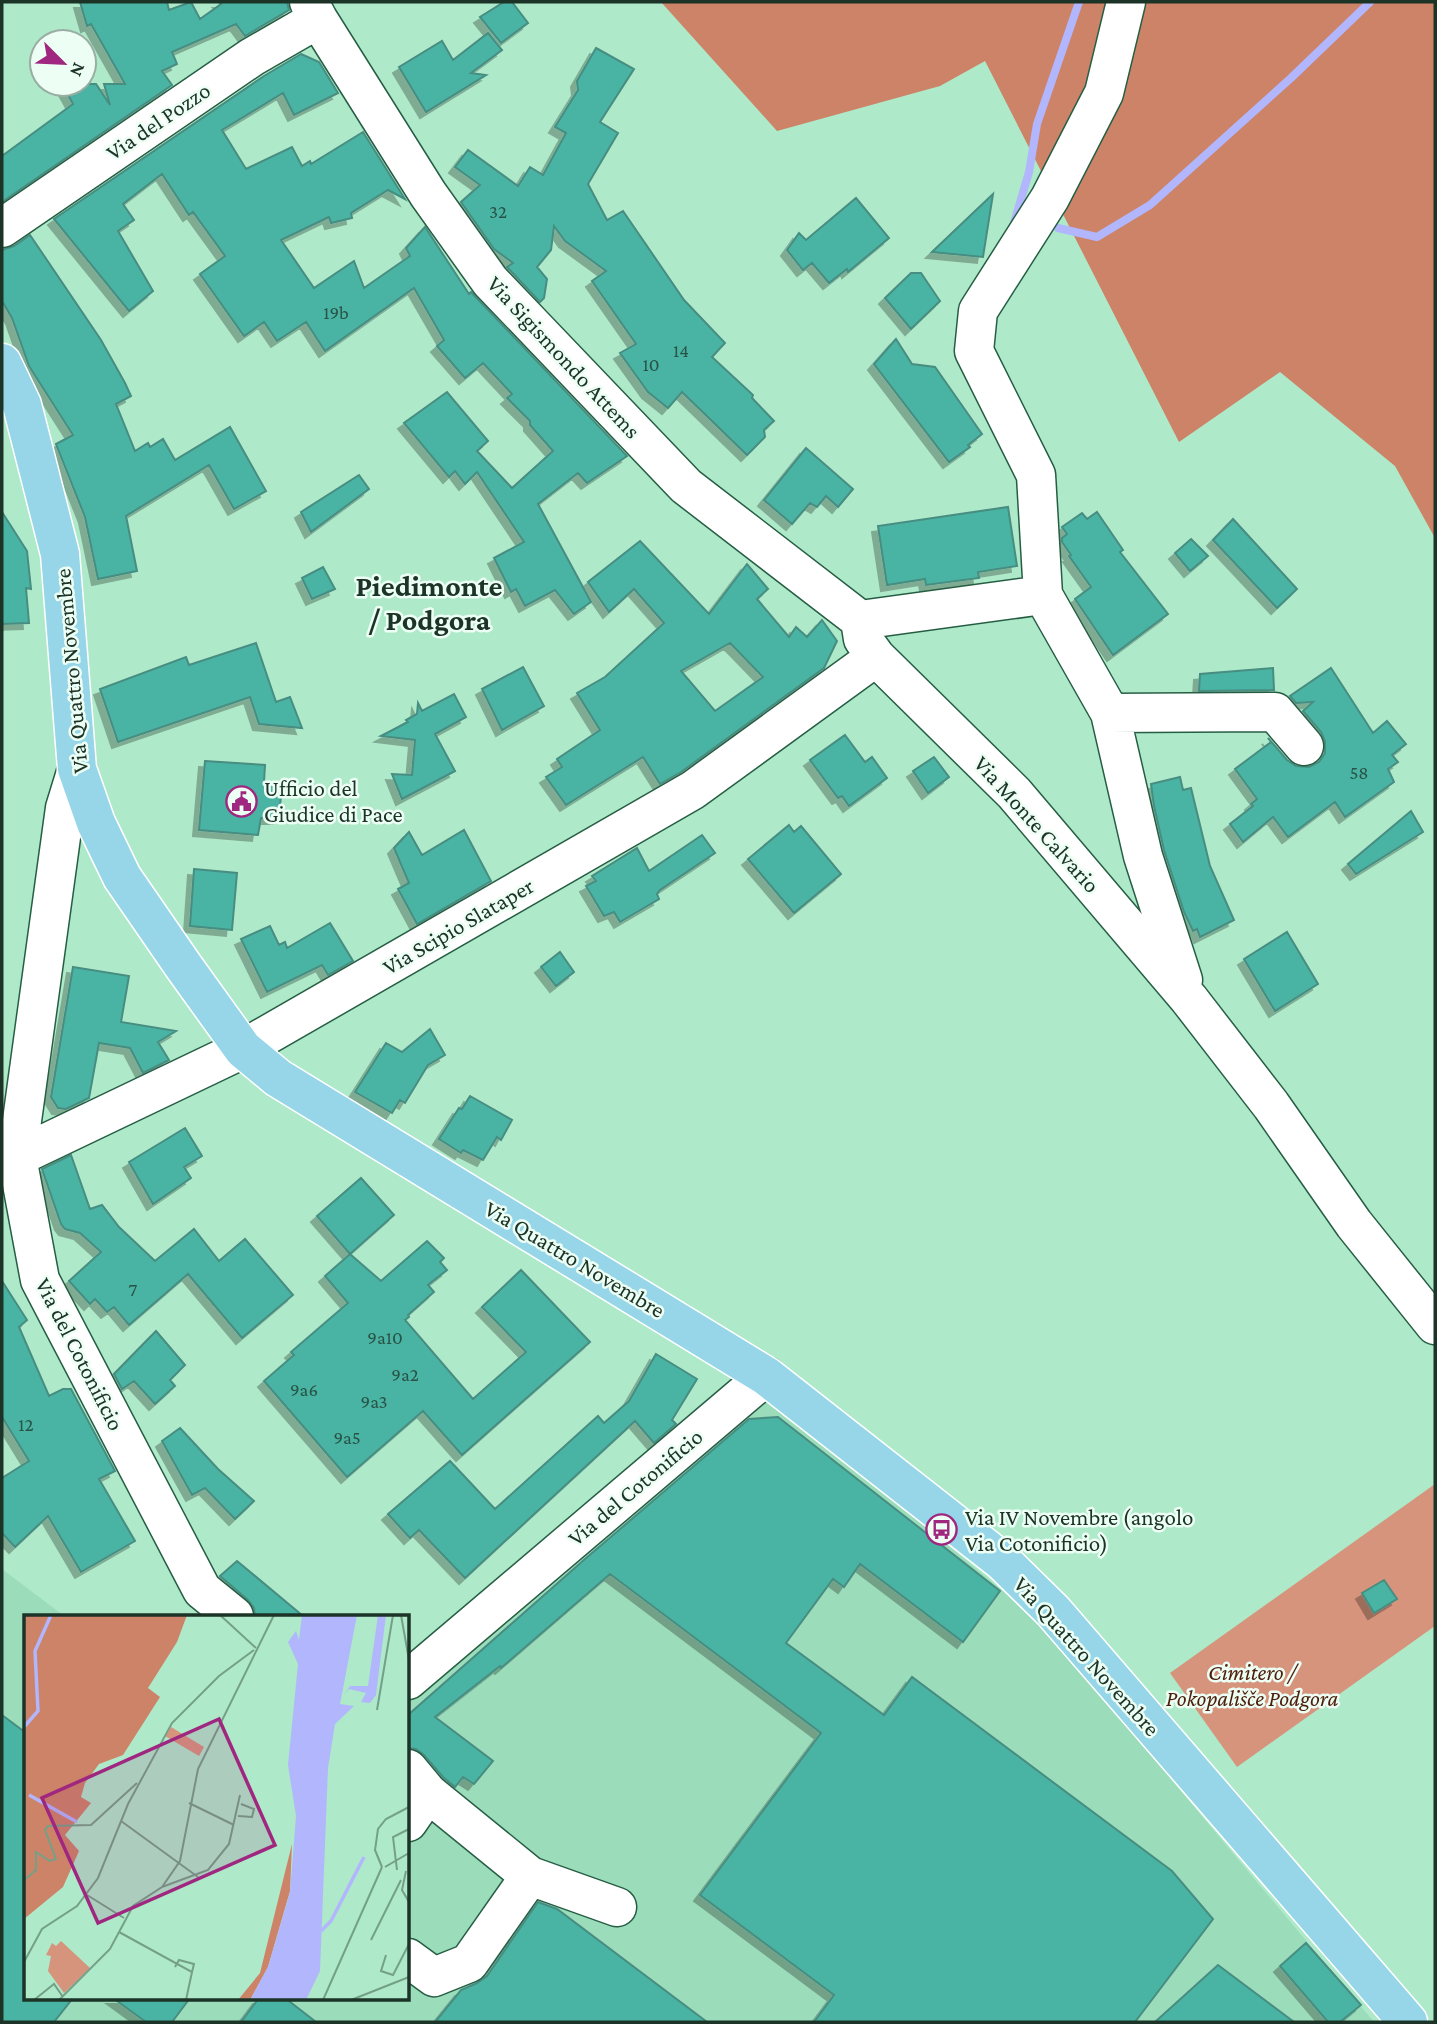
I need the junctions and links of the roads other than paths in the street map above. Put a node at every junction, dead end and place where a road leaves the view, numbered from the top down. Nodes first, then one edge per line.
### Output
1 (1126, 2) edge
2 (314, 11) edge
3 (2, 228) edge
4 (2, 363) edge
5 (1043, 595) junction
6 (860, 620) junction
7 (876, 657) junction
8 (1110, 713) junction
9 (1304, 746) dead end
10 (77, 769) junction
11 (1189, 999) junction
12 (243, 1049) junction
13 (17, 1157) junction
14 (1435, 1325) edge
15 (766, 1376) junction
16 (233, 1615) edge
17 (410, 1678) edge
18 (415, 1795) edge
19 (530, 1876) junction
20 (617, 1907) dead end
21 (410, 1959) edge
22 (1408, 2022) edge

1 - 5 street, Via Monte Calvario
2 - 3 street, Via del Pozzo
2 - 6 street, Via Sigismondo Attems
4 - 10 main road, Via Quattro Novembre
5 - 6 street
5 - 8 street, Via Monte Calvario
6 - 7 street
7 - 11 street, Via Monte Calvario
7 - 12 street, Via Scipio Slataper
8 - 9 street
8 - 11 street, Via Monte Calvario
10 - 12 main road, Via Quattro Novembre
10 - 13 street, Via del Cotonificio
11 - 14 street, Via Monte Calvario
12 - 13 street, Via Scipio Slataper
12 - 15 main road, Via Quattro Novembre
13 - 16 street, Via del Cotonificio
15 - 17 street, Via del Cotonificio
15 - 22 main road, Via Quattro Novembre
18 - 19 street
19 - 20 street
19 - 21 street

